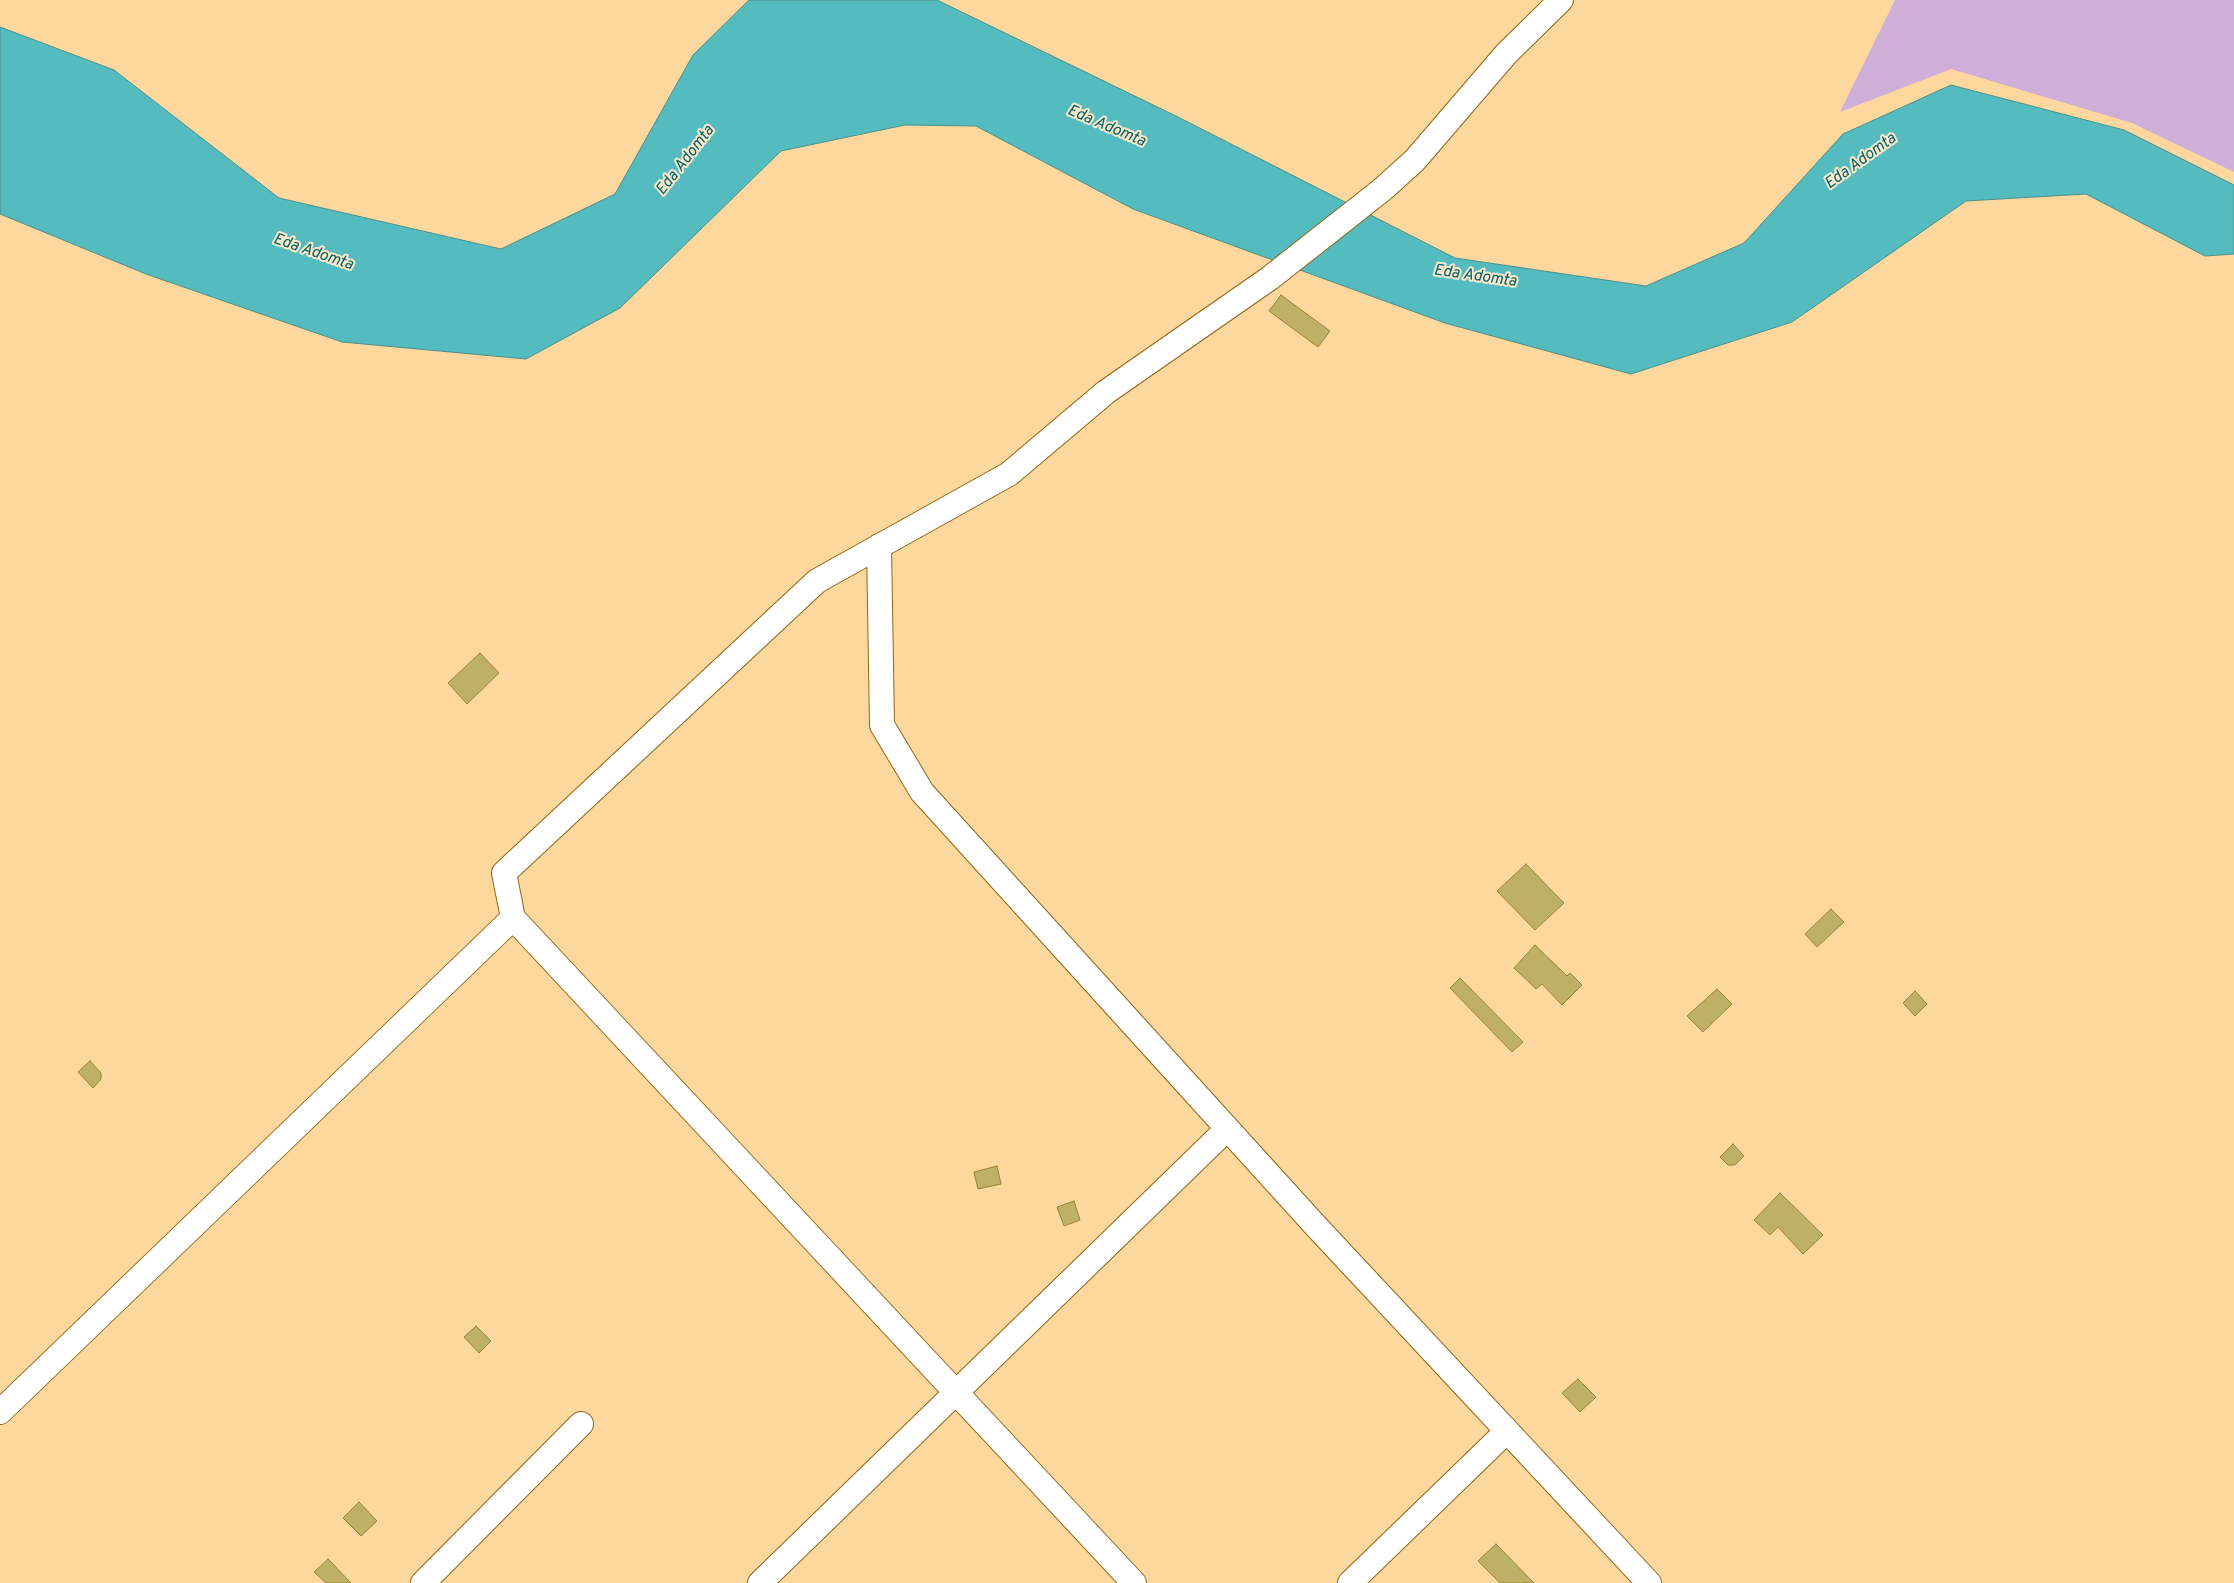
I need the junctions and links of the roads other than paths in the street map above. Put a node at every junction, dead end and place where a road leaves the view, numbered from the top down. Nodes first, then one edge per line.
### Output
1 (1561, 0) edge
2 (879, 546) junction
3 (513, 918) junction
4 (1227, 1129) junction
5 (956, 1392) junction
6 (0, 1412) edge
7 (581, 1424) dead end
8 (1507, 1431) junction
9 (423, 1583) edge
10 (760, 1583) edge
11 (1134, 1583) edge
12 (1350, 1583) edge
13 (1649, 1583) edge

1 - 2 street
2 - 3 street
2 - 4 street
3 - 5 street
3 - 6 street
4 - 5 street
4 - 8 street
5 - 10 street
5 - 11 street
7 - 9 street
8 - 12 street
8 - 13 street

